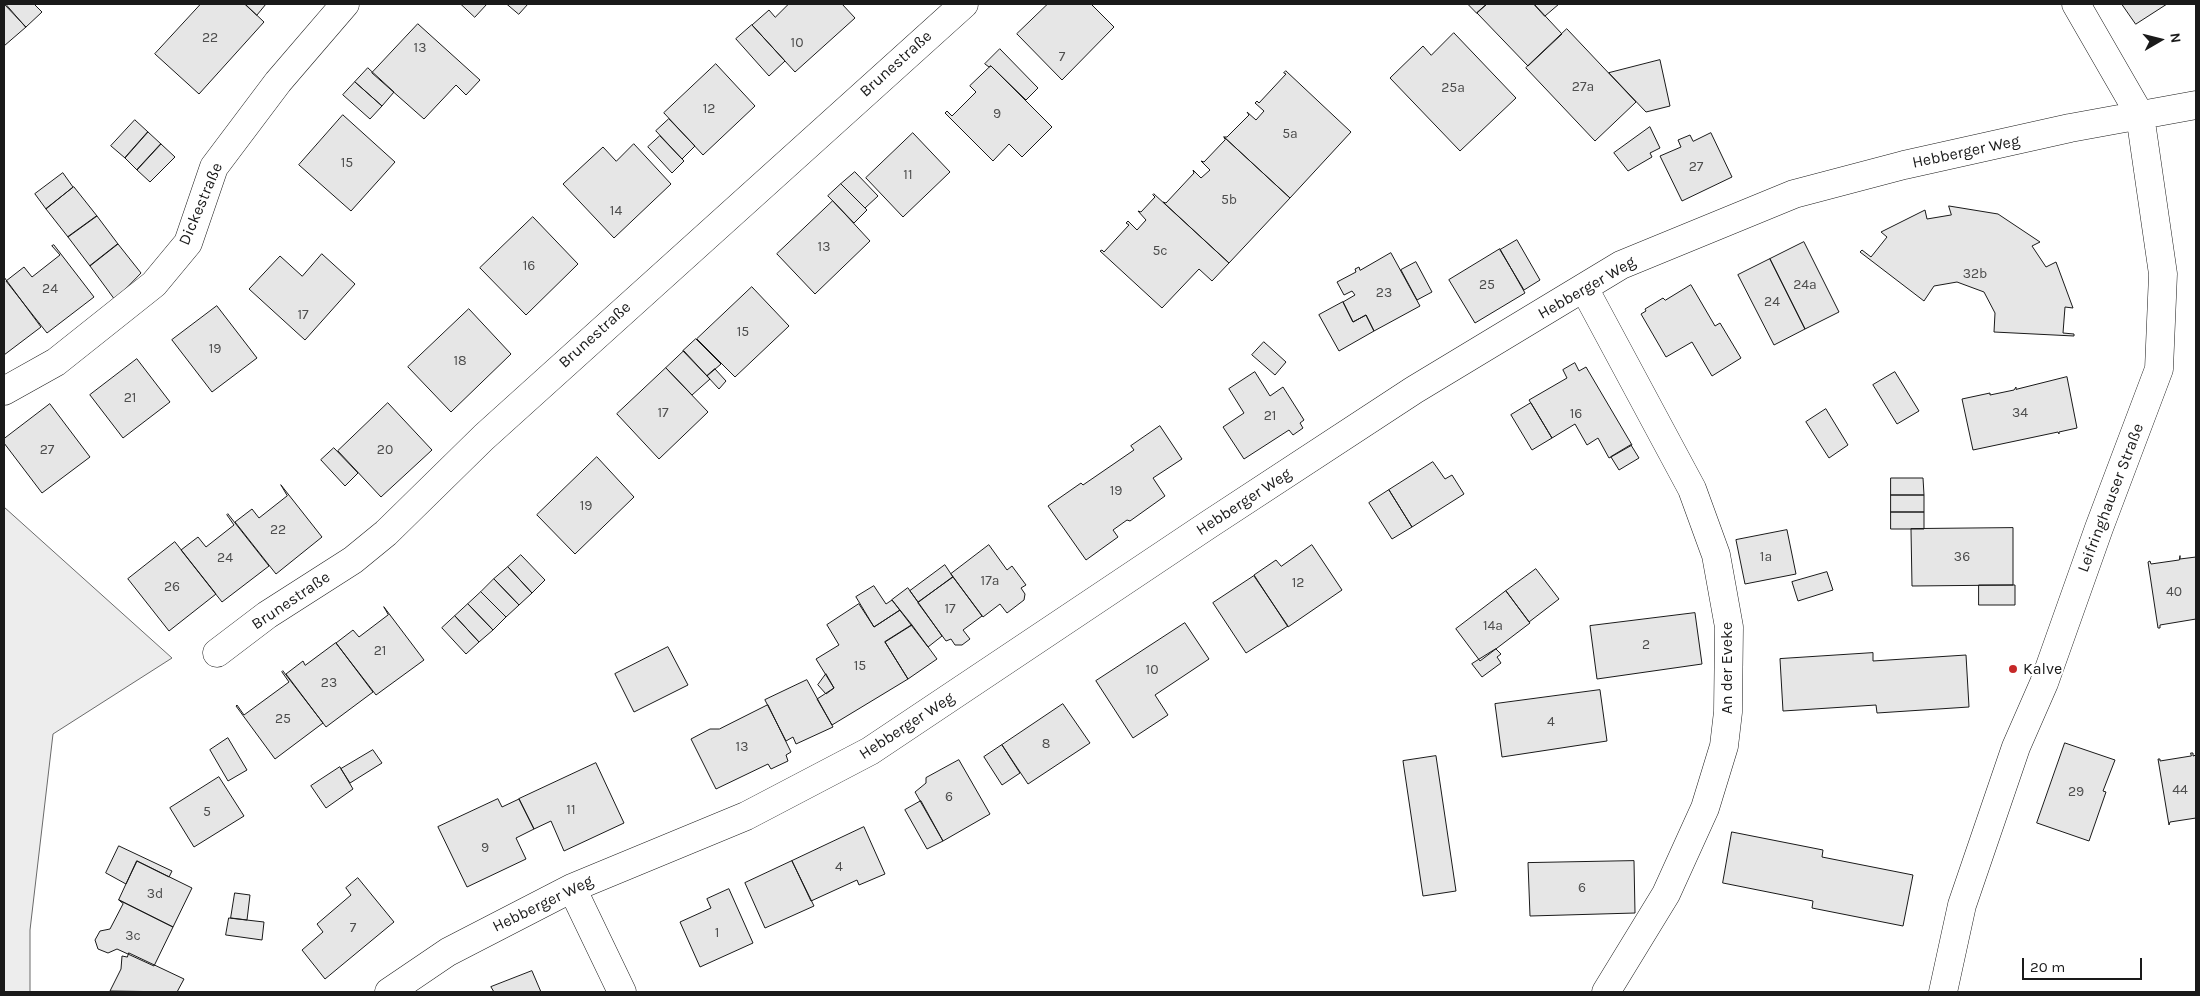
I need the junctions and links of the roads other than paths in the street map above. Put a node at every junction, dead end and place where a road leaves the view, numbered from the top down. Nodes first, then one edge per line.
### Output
1 (345, 4) edge
2 (964, 4) edge
3 (2076, 4) edge
4 (2196, 105) edge
5 (2140, 115) junction
6 (1584, 288) junction
7 (4, 391) edge
8 (217, 653) dead end
9 (572, 888) junction
10 (389, 992) edge
11 (622, 992) edge
12 (1606, 992) edge
13 (1943, 992) edge

1 - 7 street, Dickestraße
2 - 8 street, Brunestraße
3 - 5 street, Leifringhauser Straße
4 - 5 street, Hebberger Weg
5 - 6 street, Hebberger Weg
5 - 13 street, Leifringhauser Straße
6 - 9 street, Hebberger Weg
6 - 12 street, An der Eveke
9 - 10 street, Hebberger Weg
9 - 11 street

